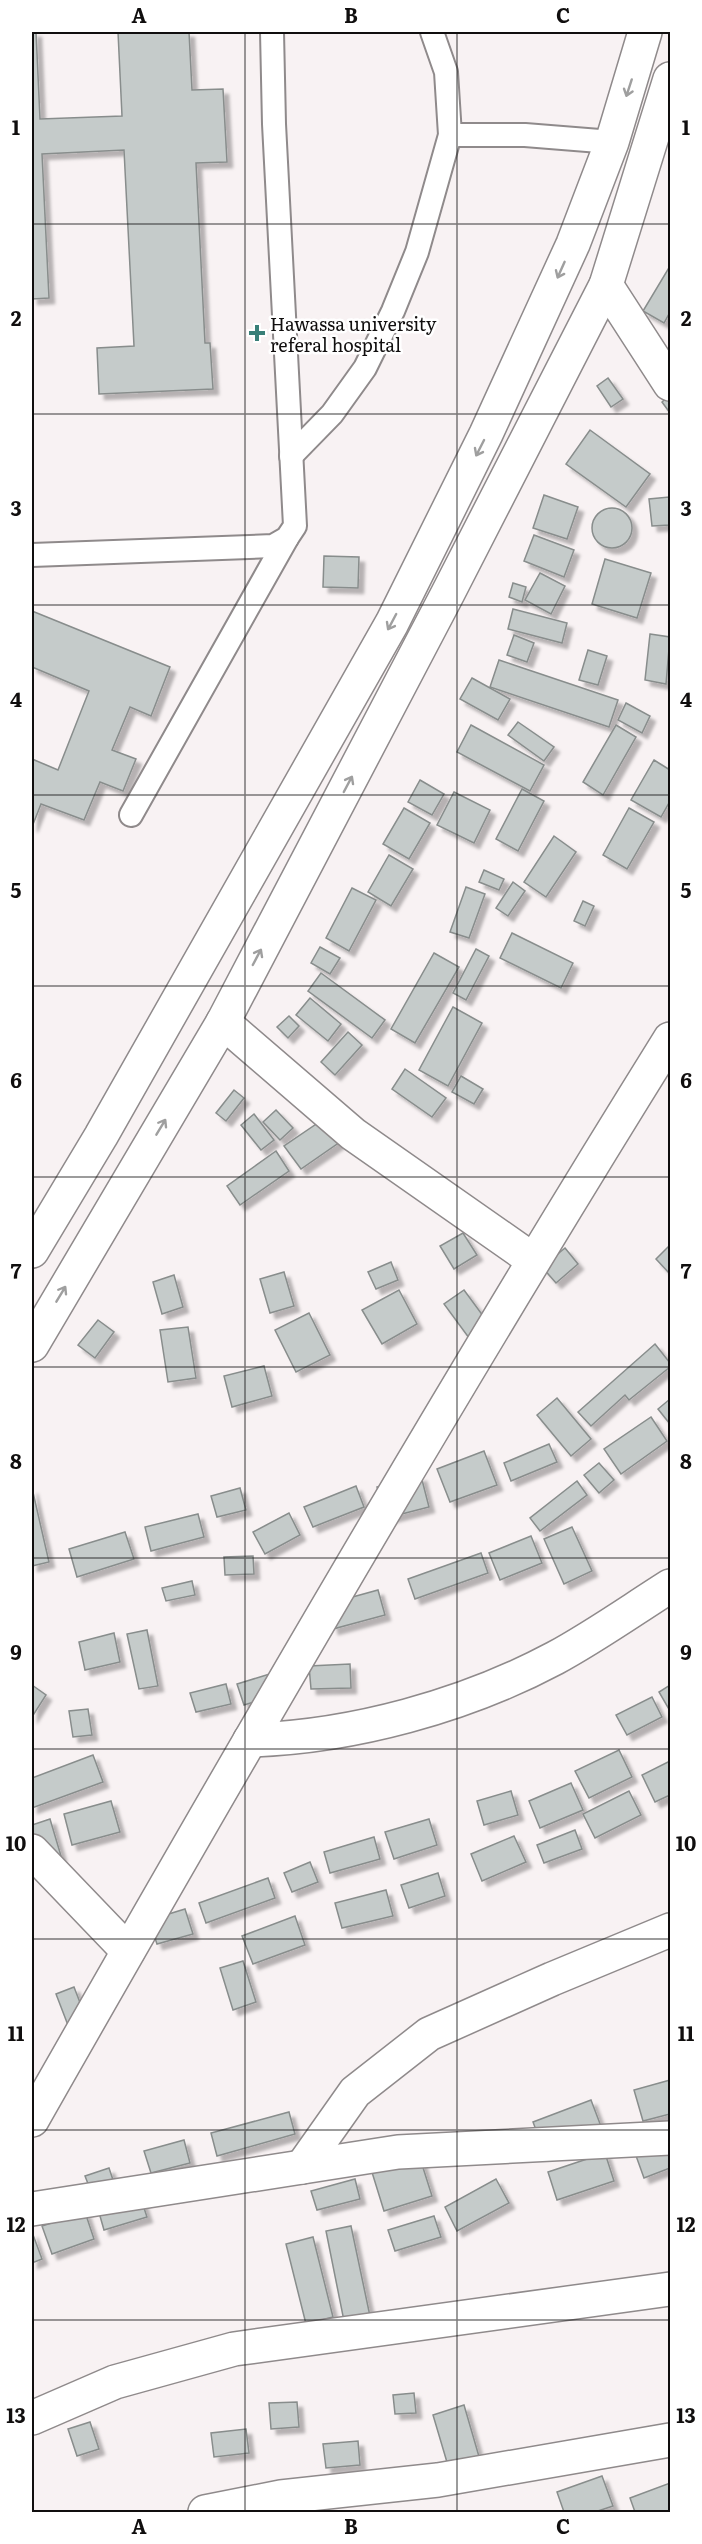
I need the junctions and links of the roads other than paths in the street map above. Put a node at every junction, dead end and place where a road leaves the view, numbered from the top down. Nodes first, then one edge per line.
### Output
1 (272, 32) edge
2 (432, 32) edge
3 (645, 32) edge
4 (670, 80) edge
5 (450, 135) junction
6 (612, 142) junction
7 (606, 285) junction
8 (670, 384) edge
9 (291, 456) junction
10 (287, 538) junction
11 (32, 555) edge
12 (131, 815) dead end
13 (223, 1022) junction
14 (670, 1039) edge
15 (32, 1251) edge
16 (532, 1260) junction
17 (32, 1345) edge
18 (670, 1586) edge
19 (250, 1740) junction
20 (32, 1851) edge
21 (670, 1930) edge
22 (128, 1951) junction
23 (32, 2120) edge
24 (670, 2138) edge
25 (302, 2167) junction
26 (32, 2209) edge
27 (670, 2289) edge
28 (32, 2418) edge
29 (670, 2440) edge
30 (205, 2512) edge

1 - 9 lane
2 - 5 lane
3 -> 6 street
4 - 7 street
5 - 6 lane
5 - 9 lane
6 -> 15 street
7 - 8 street
13 -> 7 street
9 - 10 lane
10 - 11 lane
10 - 12 lane
13 - 16 street
17 -> 13 street
14 - 16 street
16 - 19 street
18 - 19 street
19 - 22 street
20 - 22 street
21 - 25 street
22 - 23 street
24 - 25 street
25 - 26 street
27 - 28 street
29 - 30 street

